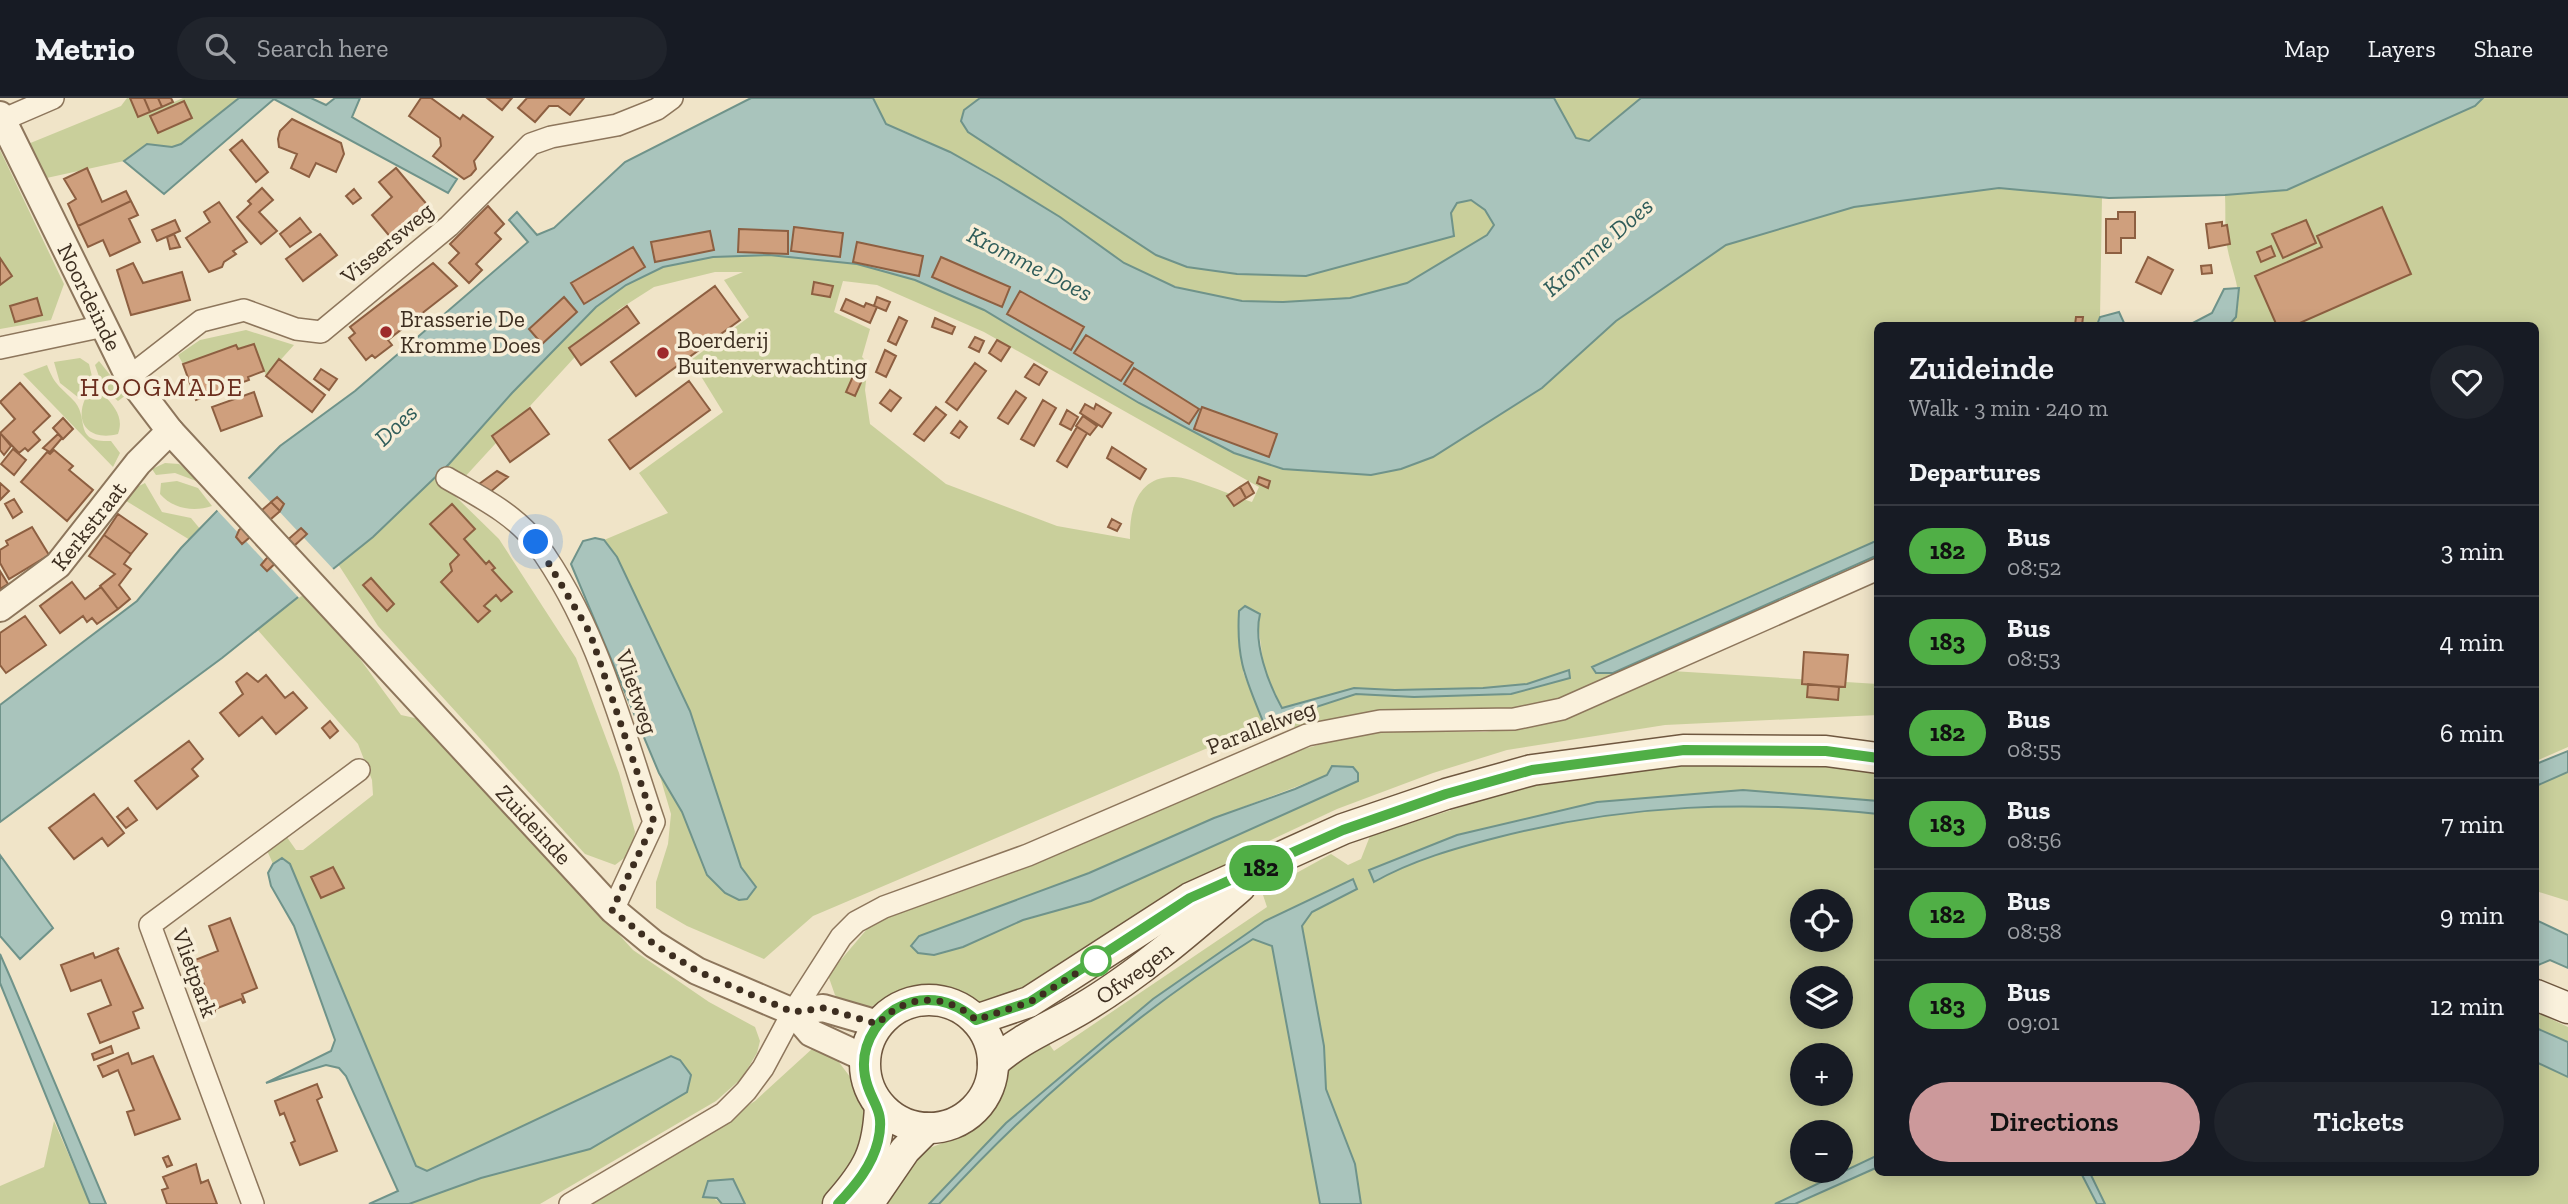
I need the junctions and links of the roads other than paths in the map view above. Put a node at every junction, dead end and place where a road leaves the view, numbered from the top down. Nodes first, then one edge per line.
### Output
1 (53, 98) edge
2 (672, 98) edge
3 (1, 118) edge
4 (104, 326) junction
5 (0, 348) edge
6 (129, 377) junction
7 (170, 431) junction
8 (447, 478) dead end
9 (1874, 571) edge
10 (314, 587) joint
11 (0, 608) edge
12 (1874, 757) edge
13 (359, 770) dead end
14 (1264, 866) junction
15 (612, 910) junction
16 (2539, 996) edge
17 (2568, 1008) edge
18 (793, 1012) junction
19 (976, 1020) junction
20 (878, 1024) junction
21 (864, 1058) junction
22 (993, 1063) junction
23 (880, 1107) junction
24 (927, 1128) junction
25 (253, 1204) edge
26 (570, 1204) edge
27 (838, 1204) edge
28 (868, 1204) edge

1 - 3 street
2 - 6 street, Vissersweg
3 - 4 street, Noordeinde
4 - 5 street
4 - 6 street, Noordeinde
6 - 7 street, Noordeinde
7 - 10 street, Noordeinde
7 - 11 street, Kerkstraat
8 - 15 street, Vlietweg
9 - 18 street, Parallelweg
10 - 15 street, Zuideinde
12 - 14 main road, Ofwegen
13 - 25 street, Vlietpark
14 - 19 main road, Ofwegen
14 - 22 main road, Ofwegen
15 - 18 street, Zuideinde
16 - 17 main road
18 - 20 street, Zuideinde
18 - 21 street, Zuideinde
18 - 26 street
19 - 20 main road
19 - 22 main road
20 - 21 main road
21 - 23 main road
22 - 24 main road
23 - 24 main road
23 - 27 main road
24 - 28 main road

